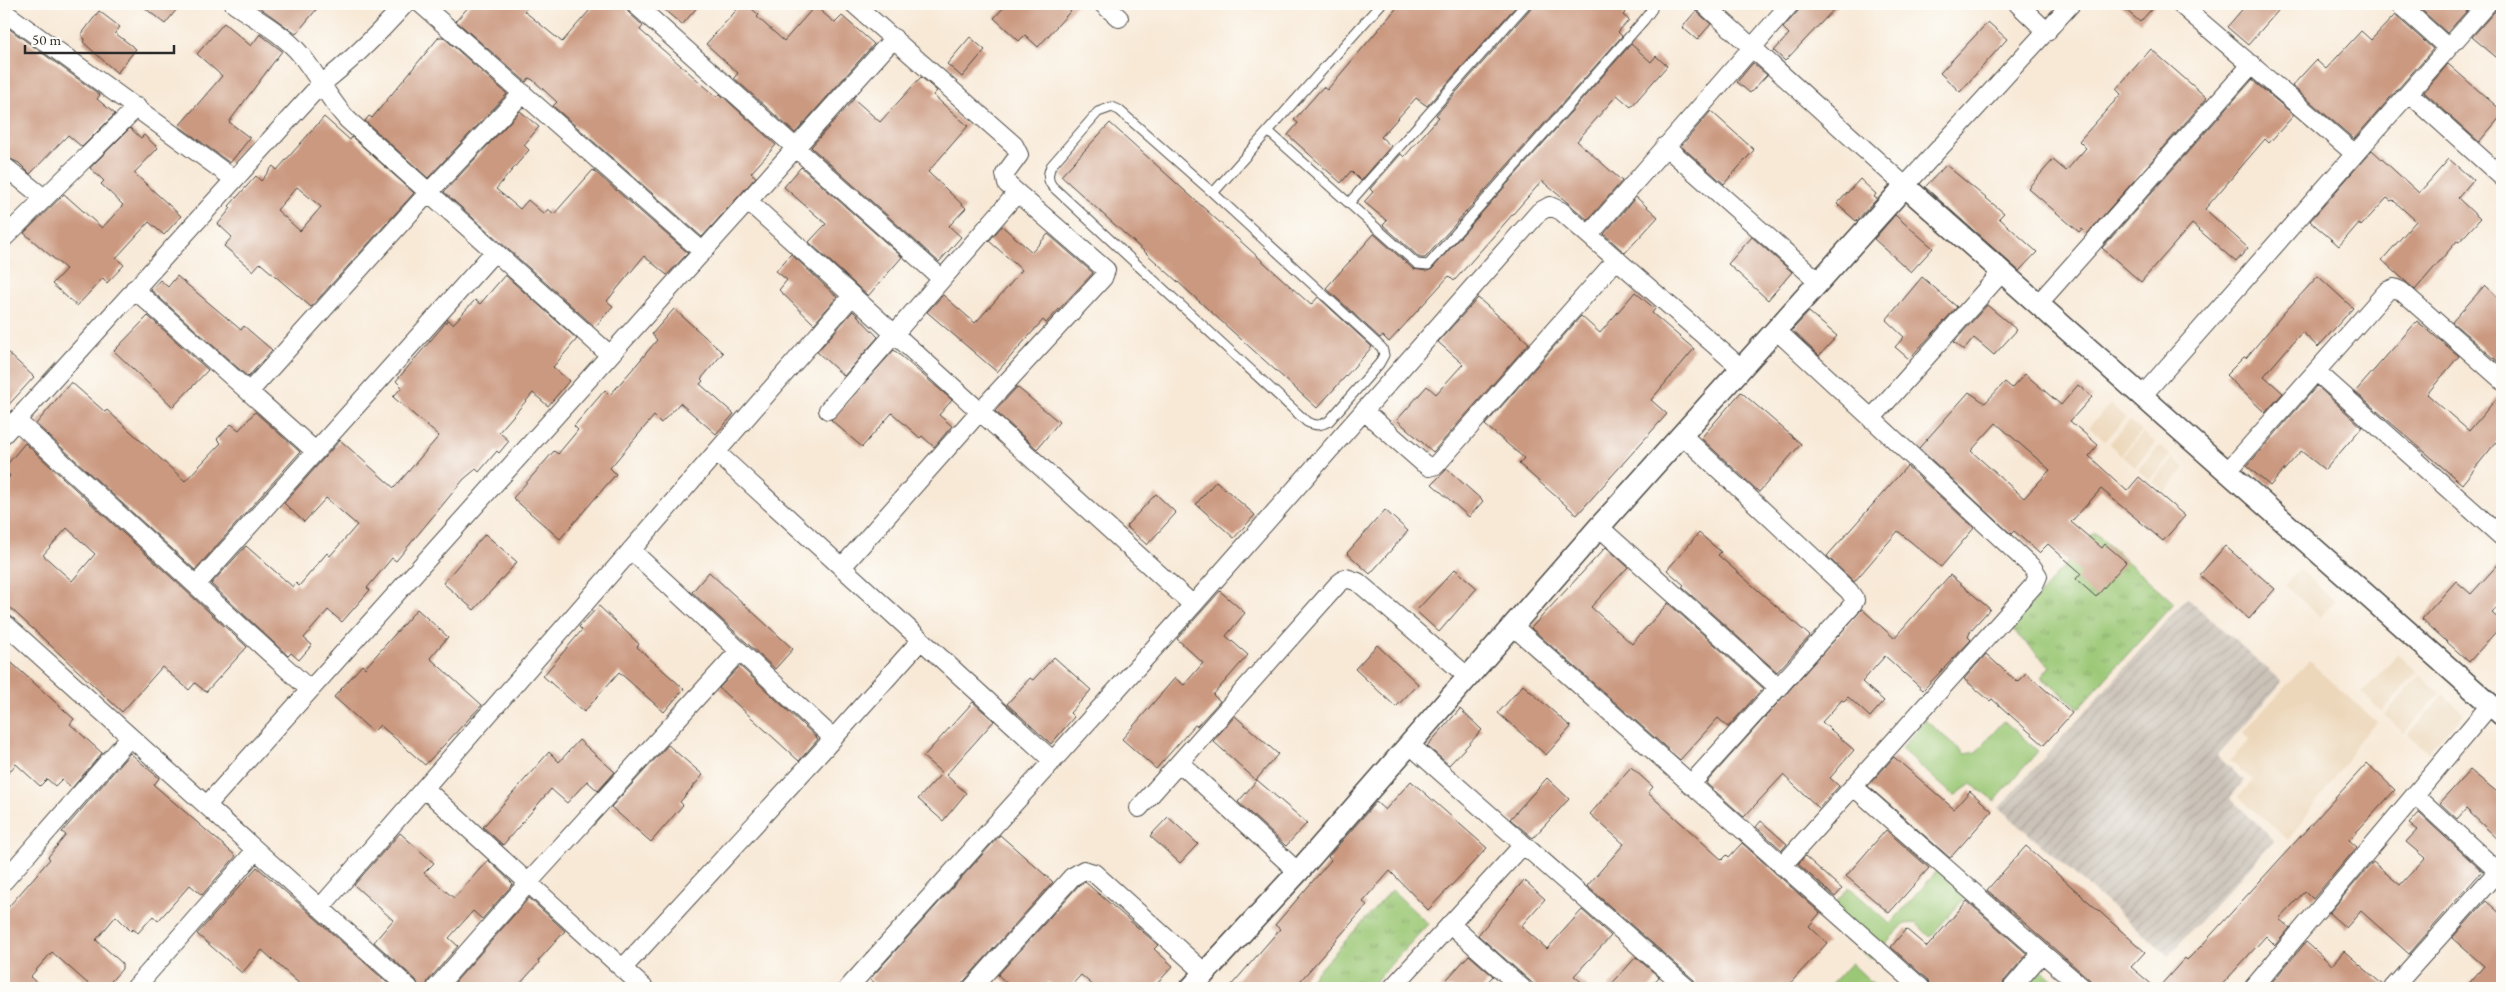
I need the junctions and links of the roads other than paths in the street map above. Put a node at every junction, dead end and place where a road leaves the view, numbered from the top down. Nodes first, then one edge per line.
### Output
1 (234, 4) edge
2 (405, 4) edge
3 (421, 4) edge
4 (635, 4) edge
5 (854, 4) edge
6 (1103, 4) edge
7 (1381, 4) edge
8 (1526, 4) edge
9 (1652, 4) edge
10 (1705, 4) edge
11 (1790, 4) edge
12 (2018, 4) edge
13 (2071, 4) edge
14 (2180, 4) edge
15 (2399, 4) edge
16 (2487, 4) edge
17 (4, 12) edge
18 (1119, 18) dead end
19 (2046, 32) junction
20 (894, 38) junction
21 (1752, 47) junction
22 (2448, 48) junction
23 (2252, 64) junction
24 (320, 85) junction
25 (523, 93) junction
26 (2408, 93) junction
27 (137, 107) junction
28 (1268, 131) junction
29 (1664, 146) junction
30 (796, 148) junction
31 (2355, 154) junction
32 (4, 166) edge
33 (2502, 177) edge
34 (234, 179) junction
35 (1905, 186) junction
36 (428, 193) junction
37 (1017, 193) junction
38 (1213, 194) junction
39 (44, 198) junction
40 (748, 202) junction
41 (1349, 203) junction
42 (1589, 235) junction
43 (4, 238) edge
44 (494, 252) junction
45 (703, 252) junction
46 (1617, 259) junction
47 (2002, 272) junction
48 (942, 279) junction
49 (1818, 281) junction
50 (134, 290) junction
51 (852, 296) junction
52 (2038, 304) junction
53 (1775, 329) junction
54 (895, 335) junction
55 (610, 355) junction
56 (1741, 368) junction
57 (2317, 372) junction
58 (2502, 380) edge
59 (249, 392) junction
60 (2142, 396) junction
61 (828, 410) dead end
62 (1364, 410) junction
63 (980, 411) junction
64 (1871, 418) junction
65 (16, 420) junction
66 (4, 434) edge
67 (1682, 435) junction
68 (316, 451) junction
69 (716, 452) junction
70 (2227, 472) junction
71 (1599, 527) junction
72 (2502, 537) edge
73 (631, 550) junction
74 (842, 568) junction
75 (196, 585) junction
76 (1193, 605) junction
77 (4, 624) edge
78 (1514, 627) junction
79 (921, 640) junction
80 (739, 650) junction
81 (1467, 676) junction
82 (1779, 688) junction
83 (310, 690) junction
84 (2497, 709) edge
85 (130, 737) junction
86 (833, 738) junction
87 (1409, 744) junction
88 (1053, 761) junction
89 (1180, 763) junction
90 (1690, 785) junction
91 (1854, 787) junction
92 (424, 788) junction
93 (2415, 795) junction
94 (207, 805) junction
95 (1139, 808) dead end
96 (1523, 845) junction
97 (256, 850) junction
98 (1782, 866) junction
99 (1298, 872) junction
100 (6, 873) edge
101 (2500, 873) edge
102 (528, 883) junction
103 (320, 908) junction
104 (1450, 924) junction
105 (2042, 953) junction
106 (622, 968) junction
107 (1198, 981) edge
108 (135, 988) edge
109 (409, 988) edge
110 (436, 988) edge
111 (644, 988) edge
112 (848, 988) edge
113 (972, 988) edge
114 (1392, 988) edge
115 (1522, 988) edge
116 (1688, 988) edge
117 (1921, 988) edge
118 (2012, 988) edge
119 (2083, 988) edge
120 (2252, 988) edge
121 (2393, 988) edge

1 - 24 street
2 - 24 street
3 - 25 street
4 - 30 street
5 - 20 street
6 - 18 street
7 - 28 lane
8 - 41 lane
9 - 41 lane
10 - 21 street
11 - 21 street
12 - 19 street
13 - 19 street
14 - 23 street
15 - 22 street
16 - 22 street
17 - 27 street
19 - 35 street
20 - 30 street
20 - 37 street
21 - 29 street
21 - 35 street
22 - 26 street
23 - 31 street
23 - 52 street
24 - 34 street
24 - 36 street
25 - 36 street
25 - 45 street
26 - 31 street
26 - 33 street
27 - 34 street
27 - 39 street
28 - 38 lane
28 - 41 lane
29 - 42 street
29 - 49 street
30 - 40 street
30 - 48 street
31 - 60 street
32 - 39 street
34 - 50 street
35 - 47 street
35 - 49 street
36 - 44 street
36 - 59 street
37 - 48 street
37 - 63 street
38 - 38 lane
39 - 43 street
40 - 45 street
40 - 51 street
42 - 46 street
42 - 62 street
44 - 55 street
44 - 68 street
45 - 55 street
46 - 56 street
46 - 62 street
47 - 52 street
47 - 64 street
48 - 54 street
49 - 53 street
50 - 59 street
50 - 65 street
51 - 54 street
51 - 69 street
52 - 60 street
53 - 56 street
53 - 64 street
54 - 61 street
54 - 63 street
55 - 83 street
56 - 67 street
57 - 58 street
57 - 70 street
57 - 72 street
59 - 68 street
60 - 70 street
62 - 76 street
63 - 74 street
63 - 76 street
64 - 91 street
65 - 66 street
65 - 75 street
67 - 71 street
67 - 82 street
68 - 75 street
69 - 73 street
69 - 74 street
70 - 84 street
71 - 78 street
71 - 82 street
73 - 80 street
73 - 92 street
74 - 79 street
75 - 83 street
76 - 88 street
77 - 85 street
78 - 81 street
78 - 90 street
79 - 86 street
79 - 88 street
80 - 86 street
80 - 102 street
81 - 87 street
81 - 89 street
82 - 90 street
83 - 94 street
84 - 93 street
85 - 94 street
85 - 100 street
86 - 106 street
87 - 96 street
87 - 99 street
88 - 112 street
89 - 95 street
89 - 99 street
90 - 98 street
91 - 98 street
91 - 105 street
92 - 102 street
92 - 103 street
93 - 101 street
93 - 120 street
94 - 97 street
96 - 104 street
96 - 116 street
97 - 103 street
97 - 108 street
98 - 117 street
99 - 107 street
101 - 121 street
102 - 106 street
102 - 110 street
103 - 109 street
104 - 114 street
104 - 115 street
105 - 118 street
105 - 119 street
106 - 111 street
107 - 113 street

